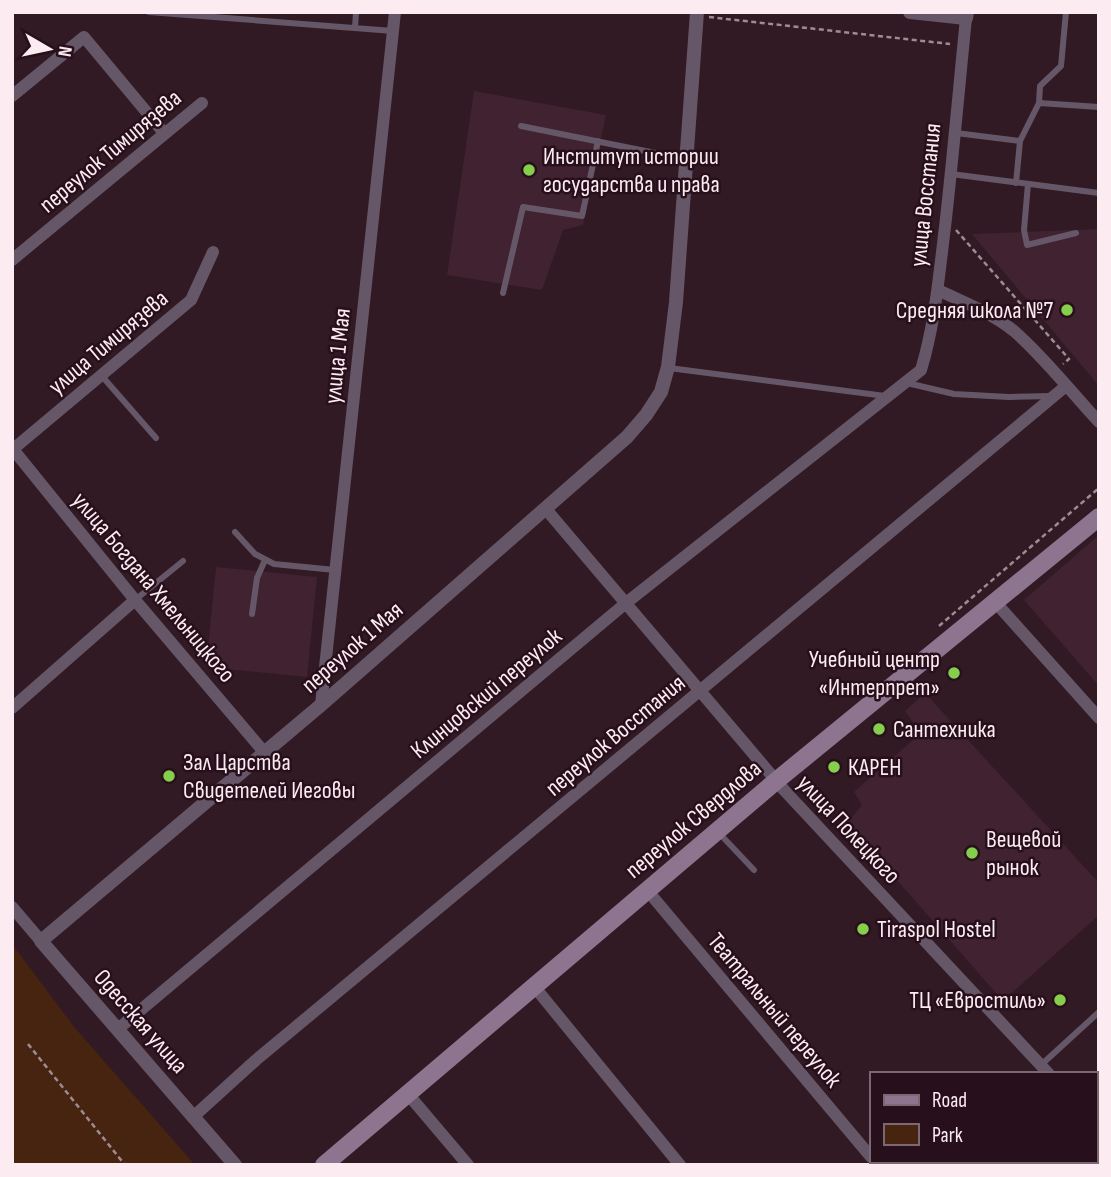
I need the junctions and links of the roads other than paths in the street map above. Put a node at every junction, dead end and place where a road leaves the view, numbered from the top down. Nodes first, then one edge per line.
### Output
1 (149, 12) edge
2 (356, 12) edge
3 (394, 12) edge
4 (910, 12) edge
5 (1066, 12) edge
6 (697, 14) edge
7 (966, 15) edge
8 (355, 28) junction
9 (393, 31) junction
10 (12, 96) edge
11 (202, 103) dead end
12 (1039, 103) junction
13 (1099, 107) edge
14 (521, 126) dead end
15 (164, 133) junction
16 (956, 133) junction
17 (598, 141) junction
18 (1020, 141) junction
19 (687, 159) junction
20 (951, 174) junction
21 (1016, 183) junction
22 (1028, 184) junction
23 (1099, 193) edge
24 (1076, 233) dead end
25 (214, 252) dead end
26 (12, 260) edge
27 (937, 290) junction
28 (503, 293) dead end
29 (668, 368) junction
30 (101, 375) junction
31 (906, 383) junction
32 (1066, 386) junction
33 (885, 396) junction
34 (1054, 396) junction
35 (1099, 422) edge
36 (156, 438) dead end
37 (13, 449) edge
38 (545, 508) junction
39 (1099, 517) edge
40 (235, 532) dead end
41 (265, 560) junction
42 (183, 561) dead end
43 (335, 570) junction
44 (135, 600) junction
45 (626, 603) junction
46 (996, 603) junction
47 (252, 614) dead end
48 (700, 691) junction
49 (321, 705) junction
50 (12, 708) edge
51 (1099, 718) edge
52 (264, 752) junction
53 (776, 781) junction
54 (718, 831) junction
55 (754, 870) dead end
56 (647, 890) junction
57 (12, 907) edge
58 (41, 942) junction
59 (533, 985) junction
60 (1098, 1014) edge
61 (118, 1029) junction
62 (1045, 1069) edge
63 (407, 1093) junction
64 (193, 1117) junction
65 (870, 1156) edge
66 (235, 1165) edge
67 (324, 1165) edge
68 (468, 1165) edge
69 (680, 1165) edge

1 - 8 lane
2 - 8 lane
3 - 9 street, улица 1 Мая
4 - 7 street
5 - 12 lane
6 - 19 street, переулок 1 Мая
7 - 16 street, улица Восстания
8 - 9 lane
9 - 43 street, улица 1 Мая
10 - 15 street
11 - 15 street, переулок Тимирязева
12 - 13 lane
12 - 18 lane
14 - 17 lane
15 - 26 street, переулок Тимирязева
16 - 18 lane
16 - 20 street, улица Восстания
17 - 19 lane
17 - 28 lane
18 - 21 lane
19 - 29 street, переулок 1 Мая
20 - 21 lane
20 - 27 street, улица Восстания
21 - 22 lane
22 - 23 lane
22 - 24 lane
25 - 30 street, улица Тимирязева
27 - 31 street, улица Восстания
27 - 32 street
29 - 33 lane
29 - 38 street, переулок 1 Мая
30 - 36 lane
30 - 37 street, улица Тимирязева
31 - 33 street, улица Восстания
31 - 34 lane
32 - 34 street, переулок Восстания
32 - 35 street
33 - 45 street, Клинцовский переулок
34 - 48 street, переулок Восстания
37 - 44 street, улица Богдана Хмельницкого
38 - 45 street, улица Полецкого
38 - 49 street, переулок 1 Мая
39 - 46 main road, переулок Свердлова
40 - 41 lane
41 - 43 lane
41 - 47 lane
42 - 44 lane
43 - 49 street, улица 1 Мая
44 - 50 street
44 - 52 street, улица Богдана Хмельницкого
45 - 48 street, улица Полецкого
45 - 61 street, Клинцовский переулок
46 - 51 street
46 - 53 main road, переулок Свердлова
48 - 53 street, улица Полецкого
48 - 64 street, переулок Восстания
49 - 52 street, переулок 1 Мая
52 - 58 street, переулок 1 Мая
53 - 54 main road, переулок Свердлова
53 - 62 street, улица Полецкого
54 - 55 lane
54 - 56 main road, переулок Свердлова
56 - 59 main road, переулок Свердлова
56 - 65 street, Театральный переулок
57 - 58 street, Одесская улица
58 - 61 street, Одесская улица
59 - 63 main road, переулок Свердлова
59 - 69 street
60 - 62 lane
61 - 64 street, Одесская улица
63 - 67 main road, переулок Свердлова
63 - 68 street
64 - 66 street, Одесская улица

